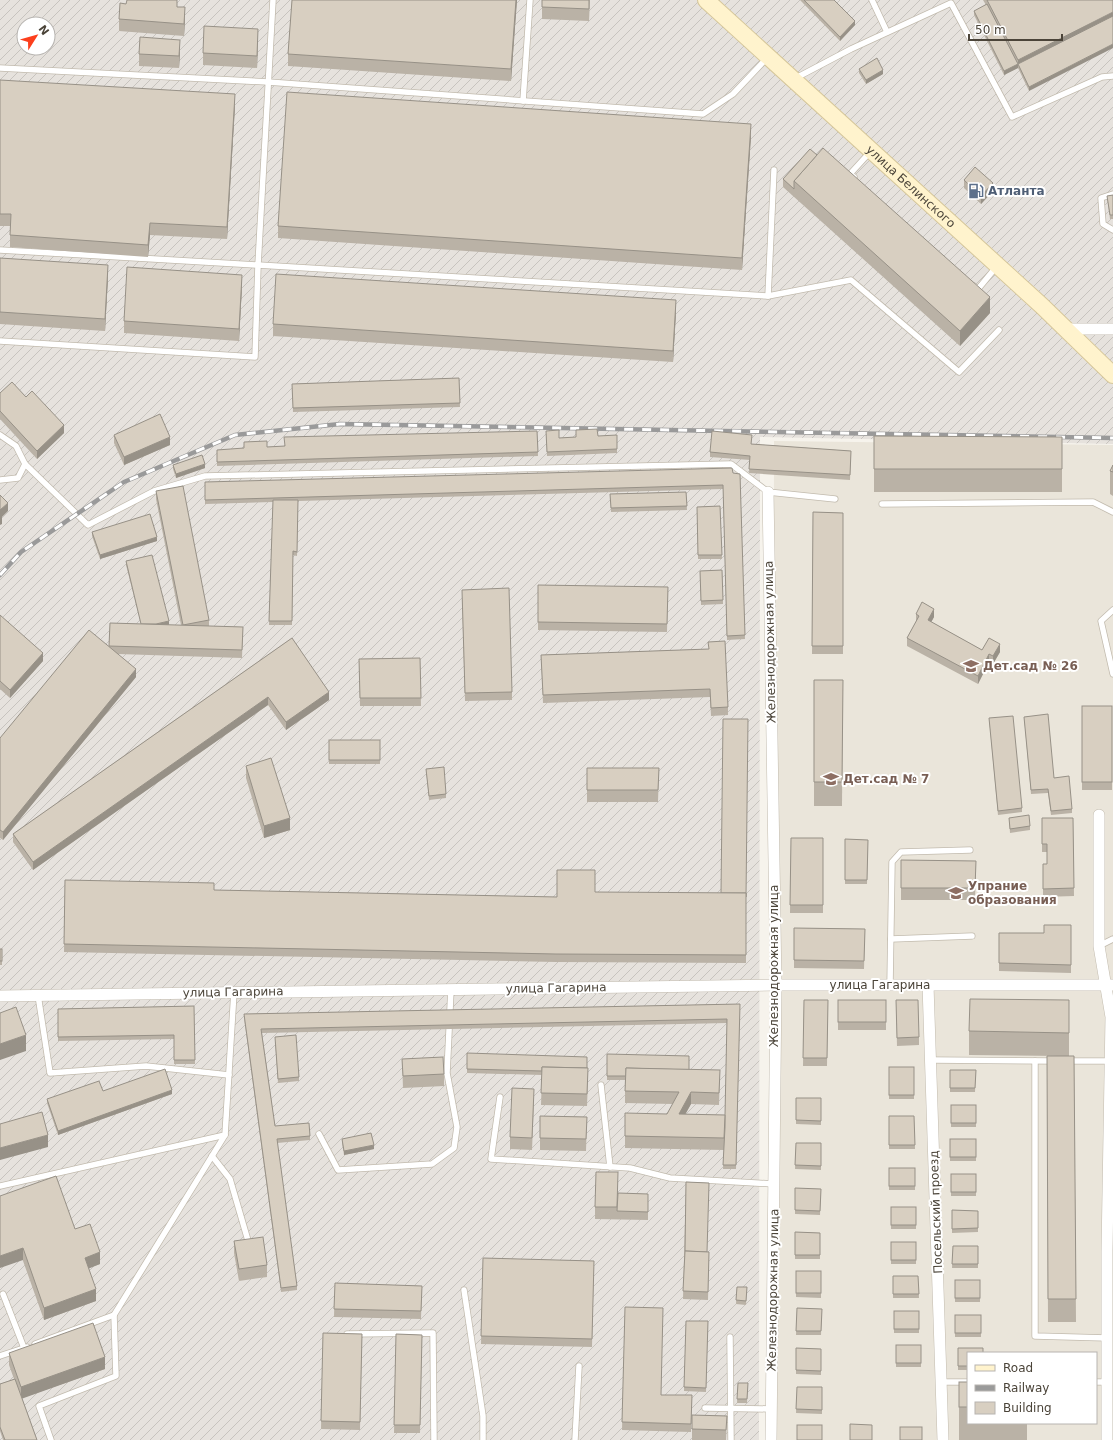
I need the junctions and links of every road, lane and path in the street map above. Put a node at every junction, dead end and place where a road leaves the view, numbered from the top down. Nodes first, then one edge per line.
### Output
1 (273, 0) edge
2 (530, 0) edge
3 (707, 0) edge
4 (872, 0) edge
5 (887, 32) junction
6 (769, 56) junction
7 (0, 68) edge
8 (1113, 76) edge
9 (794, 79) junction
10 (268, 82) junction
11 (523, 101) junction
12 (871, 150) junction
13 (774, 170) dead end
14 (856, 179) edge
15 (1113, 194) edge
16 (1113, 230) edge
17 (0, 250) edge
18 (258, 264) junction
19 (997, 265) junction
20 (972, 284) edge
21 (768, 296) junction
22 (1065, 329) junction
23 (1113, 329) edge
24 (999, 330) dead end
25 (0, 341) edge
26 (1113, 375) edge
27 (0, 435) edge
28 (25, 464) junction
29 (0, 480) edge
30 (768, 492) junction
31 (835, 499) dead end
32 (882, 504) dead end
33 (1113, 512) edge
34 (1113, 610) edge
35 (1113, 674) edge
36 (1099, 815) dead end
37 (970, 850) dead end
38 (972, 936) dead end
39 (891, 939) junction
40 (1113, 939) edge
41 (1100, 946) junction
42 (1109, 984) edge
43 (776, 985) junction
44 (890, 985) junction
45 (928, 985) junction
46 (451, 989) junction
47 (234, 992) junction
48 (38, 995) junction
49 (0, 996) edge
50 (931, 1060) junction
51 (1035, 1061) junction
52 (1057, 1061) edge
53 (1065, 1061) edge
54 (1110, 1061) junction
55 (229, 1075) junction
56 (601, 1085) dead end
57 (500, 1096) dead end
58 (319, 1134) dead end
59 (225, 1135) junction
60 (212, 1156) junction
61 (610, 1167) junction
62 (774, 1184) junction
63 (0, 1186) edge
64 (249, 1244) edge
65 (1110, 1251) edge
66 (464, 1290) dead end
67 (3, 1294) dead end
68 (114, 1315) junction
69 (346, 1334) edge
70 (730, 1337) dead end
71 (1107, 1338) junction
72 (24, 1348) junction
73 (0, 1356) edge
74 (579, 1366) dead end
75 (941, 1382) junction
76 (967, 1382) edge
77 (1097, 1382) edge
78 (1108, 1382) junction
79 (705, 1408) dead end
80 (730, 1408) junction
81 (771, 1408) junction
82 (51, 1440) edge
83 (434, 1440) edge
84 (483, 1440) edge
85 (575, 1440) edge
86 (730, 1440) edge
87 (771, 1440) edge
88 (943, 1440) edge
89 (1108, 1440) edge

1 - 10 lane
2 - 11 lane
3 - 6 street, улица Белинского
4 - 5 lane
5 - 8 lane
5 - 9 lane
6 - 9 street, улица Белинского
6 - 11 lane
7 - 10 lane
9 - 12 street, улица Белинского
10 - 11 lane
10 - 18 lane
12 - 14 lane
12 - 19 street, улица Белинского
13 - 21 lane
15 - 16 lane
17 - 18 lane
18 - 21 lane
18 - 25 lane
19 - 20 lane
19 - 22 street, улица Белинского
21 - 24 lane
22 - 23 street
22 - 26 street, улица Белинского
27 - 28 lane
28 - 29 lane
28 - 30 lane
30 - 31 lane
30 - 43 street, Железнодорожная улица
32 - 33 lane
34 - 35 lane
36 - 41 street
37 - 39 lane
38 - 39 lane
39 - 44 lane
40 - 41 lane
41 - 42 street
42 - 45 street, улица Гагарина
42 - 54 street
43 - 44 street, улица Гагарина
43 - 46 street, улица Гагарина
43 - 62 street, Железнодорожная улица
44 - 45 street, улица Гагарина
45 - 50 street, Посельский проезд
46 - 47 street, улица Гагарина
46 - 58 lane
47 - 48 street, улица Гагарина
47 - 55 lane
48 - 49 street, улица Гагарина
48 - 55 lane
50 - 51 lane
50 - 75 street, Посельский проезд
51 - 52 lane
51 - 71 lane
53 - 54 lane
54 - 65 street
55 - 59 lane
56 - 61 lane
57 - 61 lane
59 - 60 lane
59 - 63 lane
60 - 64 lane
60 - 68 lane
61 - 62 lane
62 - 81 street, Железнодорожная улица
65 - 71 street
66 - 84 lane
67 - 72 lane
68 - 72 lane
68 - 82 lane
69 - 83 lane
70 - 80 lane
71 - 78 street
72 - 73 lane
74 - 85 lane
75 - 76 lane
75 - 88 street, Посельский проезд
77 - 78 lane
78 - 89 street
79 - 80 lane
80 - 81 lane
80 - 86 lane
81 - 87 street, Железнодорожная улица

